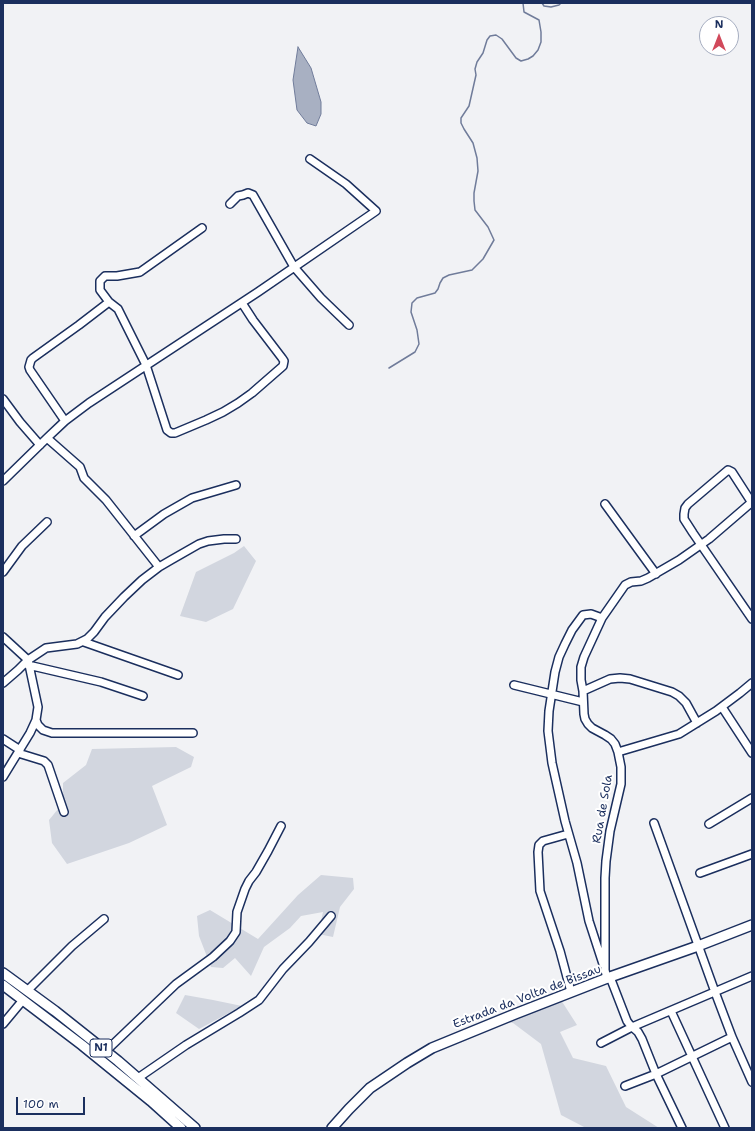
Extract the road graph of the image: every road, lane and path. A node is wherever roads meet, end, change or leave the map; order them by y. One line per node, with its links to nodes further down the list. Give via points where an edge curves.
1 (310, 159): 4 (street, via 346,184 376,211)
2 (230, 204): 4 (street, via 238,196 248,193 253,195)
3 (202, 228): 5 (street, via 140,272 105,276 100,281 100,290)
4 (294, 267): 6 (street); 7 (street, via 320,298)
5 (108, 302): 8 (street, via 118,309); 10 (street, via 31,360 30,370)
6 (242, 303): 8 (street); 8 (street, via 284,363 238,403 206,420 171,433 167,430)
7 (349, 325)
8 (146, 366): 10 (street)
9 (3, 399): 12 (street)
10 (66, 421): 11 (street)
11 (47, 438): 12 (street); 18 (street, via 79,465 84,478)
12 (40, 444): 13 (street)
13 (3, 481)
14 (236, 485): 18 (street, via 192,498)
15 (752, 502): 20 (street, Rua de Sola); 20 (street, via 728,470 685,508 684,519)
16 (605, 504): 23 (street)
17 (47, 522): 22 (street, via 22,546)
18 (134, 536): 21 (street)
19 (236, 540): 21 (street, via 224,539 199,544)
20 (701, 544): 23 (street, Rua de Sola); 25 (street)
21 (159, 567): 27 (street, via 119,602)
22 (3, 572)
23 (656, 574): 24 (street, Rua de Sola, via 625,585)
24 (602, 618): 33 (street, Rua de Sola, via 582,667); 34 (street, via 588,613 577,623 559,657)
25 (752, 619)
26 (3, 636): 28 (street)
27 (84, 642): 28 (street, via 48,647); 29 (street)
28 (28, 663): 30 (street); 35 (street); 38 (street, via 38,704)
29 (178, 674)
30 (3, 683)
31 (752, 683): 37 (street)
32 (514, 685): 34 (street)
33 (583, 690): 36 (street, Rua de Sola); 39 (street, via 610,679 630,679 679,696)
34 (552, 694): 36 (street); 51 (street, via 548,731)
35 (144, 696)
36 (583, 702): 43 (street, Rua de Sola, via 588,724 611,739)
37 (722, 707): 39 (street); 44 (street)
38 (36, 720): 40 (street, via 43,730 52,733); 42 (street)
39 (697, 723): 43 (street, via 679,734)
40 (193, 733)
41 (3, 739): 42 (street)
42 (19, 752): 45 (street); 47 (street, via 44,761 48,765)
43 (618, 752): 59 (street, Rua de Sola, via 621,784 607,851)
44 (752, 753)
45 (3, 777)
46 (752, 798): 49 (street)
47 (64, 812)
48 (654, 823): 57 (street)
49 (709, 824)
50 (281, 826): 71 (street, via 249,881 237,912 236,932 230,941 214,957 176,984)
51 (568, 834): 59 (street, via 593,934); 63 (street, via 543,841 538,852 540,891)
52 (752, 854): 53 (street)
53 (700, 873)
54 (331, 916): 74 (street, via 258,1000)
55 (104, 919): 62 (street)
56 (752, 925): 57 (main road, Estrada da Volta de Bissau)
57 (698, 946): 59 (main road, Estrada da Volta de Bissau); 64 (street)
58 (3, 973): 62 (main road, N1)
59 (607, 975): 63 (main road, Estrada da Volta de Bissau); 68 (street)
60 (752, 976): 64 (street)
61 (3, 985): 65 (main road, N1)
62 (27, 990): 71 (main road, N1)
63 (571, 992): 79 (main road, Estrada da Volta de Bissau, via 422,1053 370,1088)
64 (715, 992): 66 (street); 69 (street)
65 (23, 1000): 67 (street); 77 (main road, N1, via 82,1045)
66 (671, 1011): 68 (street); 72 (street)
67 (3, 1024)
68 (632, 1027): 70 (street); 73 (street, via 642,1039)
69 (732, 1037): 72 (street); 75 (street)
70 (601, 1043)
71 (106, 1051): 74 (main road, N1)
72 (691, 1056): 73 (street); 81 (street)
73 (656, 1074): 76 (street); 80 (street)
74 (138, 1078): 78 (main road, N1)
75 (752, 1082)
76 (625, 1086)
77 (181, 1128)
78 (196, 1128)
79 (332, 1128)
80 (682, 1128)
81 (724, 1128)

